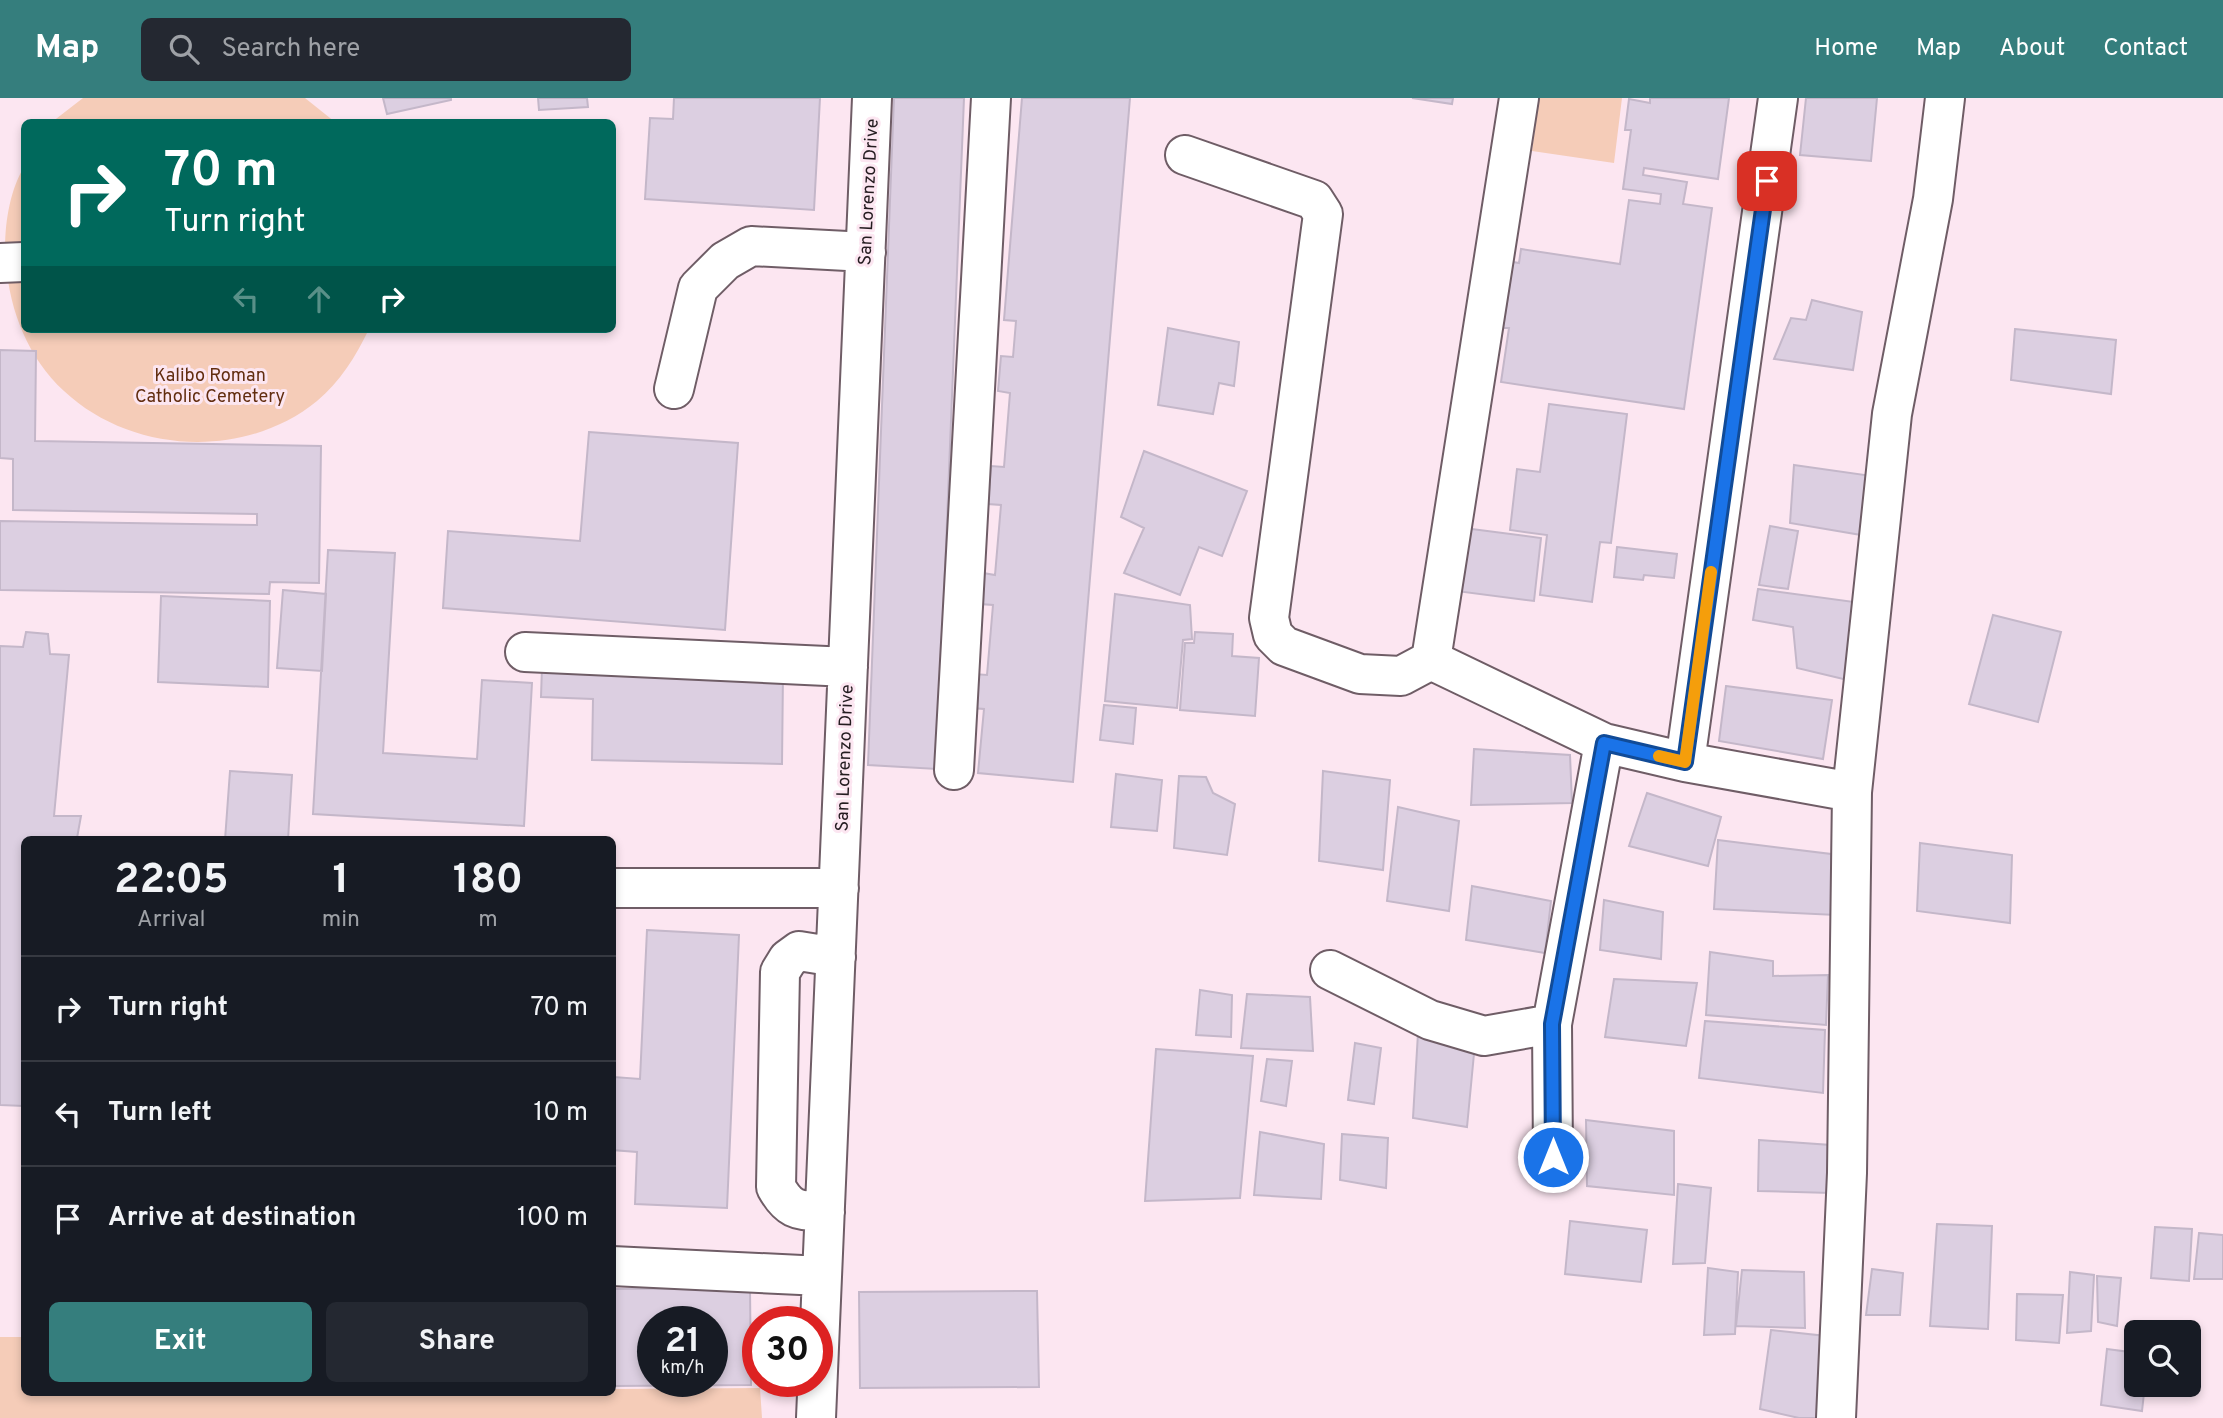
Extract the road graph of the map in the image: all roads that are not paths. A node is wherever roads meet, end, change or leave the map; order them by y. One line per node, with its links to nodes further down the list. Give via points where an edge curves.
1 (872, 98): 7 (street, San Lorenzo Drive)
2 (991, 98): 16 (street)
3 (1519, 98): 12 (street)
4 (1778, 98): 15 (street)
5 (1945, 98): 17 (street, via 1933,199 1892,414)
6 (1185, 155): 12 (street, via 1314,200 1323,215 1269,618 1273,635 1284,646 1360,674 1401,676)
7 (866, 252): 10 (street, via 751,246 725,261 698,288); 13 (street, San Lorenzo Drive)
8 (21, 262): 9 (street)
9 (0, 263)
10 (674, 389)
11 (525, 652): 13 (street)
12 (1431, 660): 14 (street)
13 (848, 667): 19 (street, San Lorenzo Drive)
14 (1604, 743): 15 (street); 22 (street)
15 (1685, 762): 17 (street)
16 (954, 770)
17 (1852, 792): 28 (street, via 1847,1173)
18 (616, 888): 19 (street)
19 (839, 888): 20 (street, San Lorenzo Drive)
20 (836, 957): 24 (street, San Lorenzo Drive); 24 (street, via 799,951 780,972 776,1187 795,1209)
21 (1330, 970): 22 (street, via 1420,1016 1484,1036)
22 (1552, 1024): 23 (street)
23 (1553, 1157)
24 (825, 1212): 26 (street, San Lorenzo Drive)
25 (616, 1266): 26 (street)
26 (822, 1276): 27 (street, San Lorenzo Drive)
27 (816, 1418)
28 (1836, 1418)

